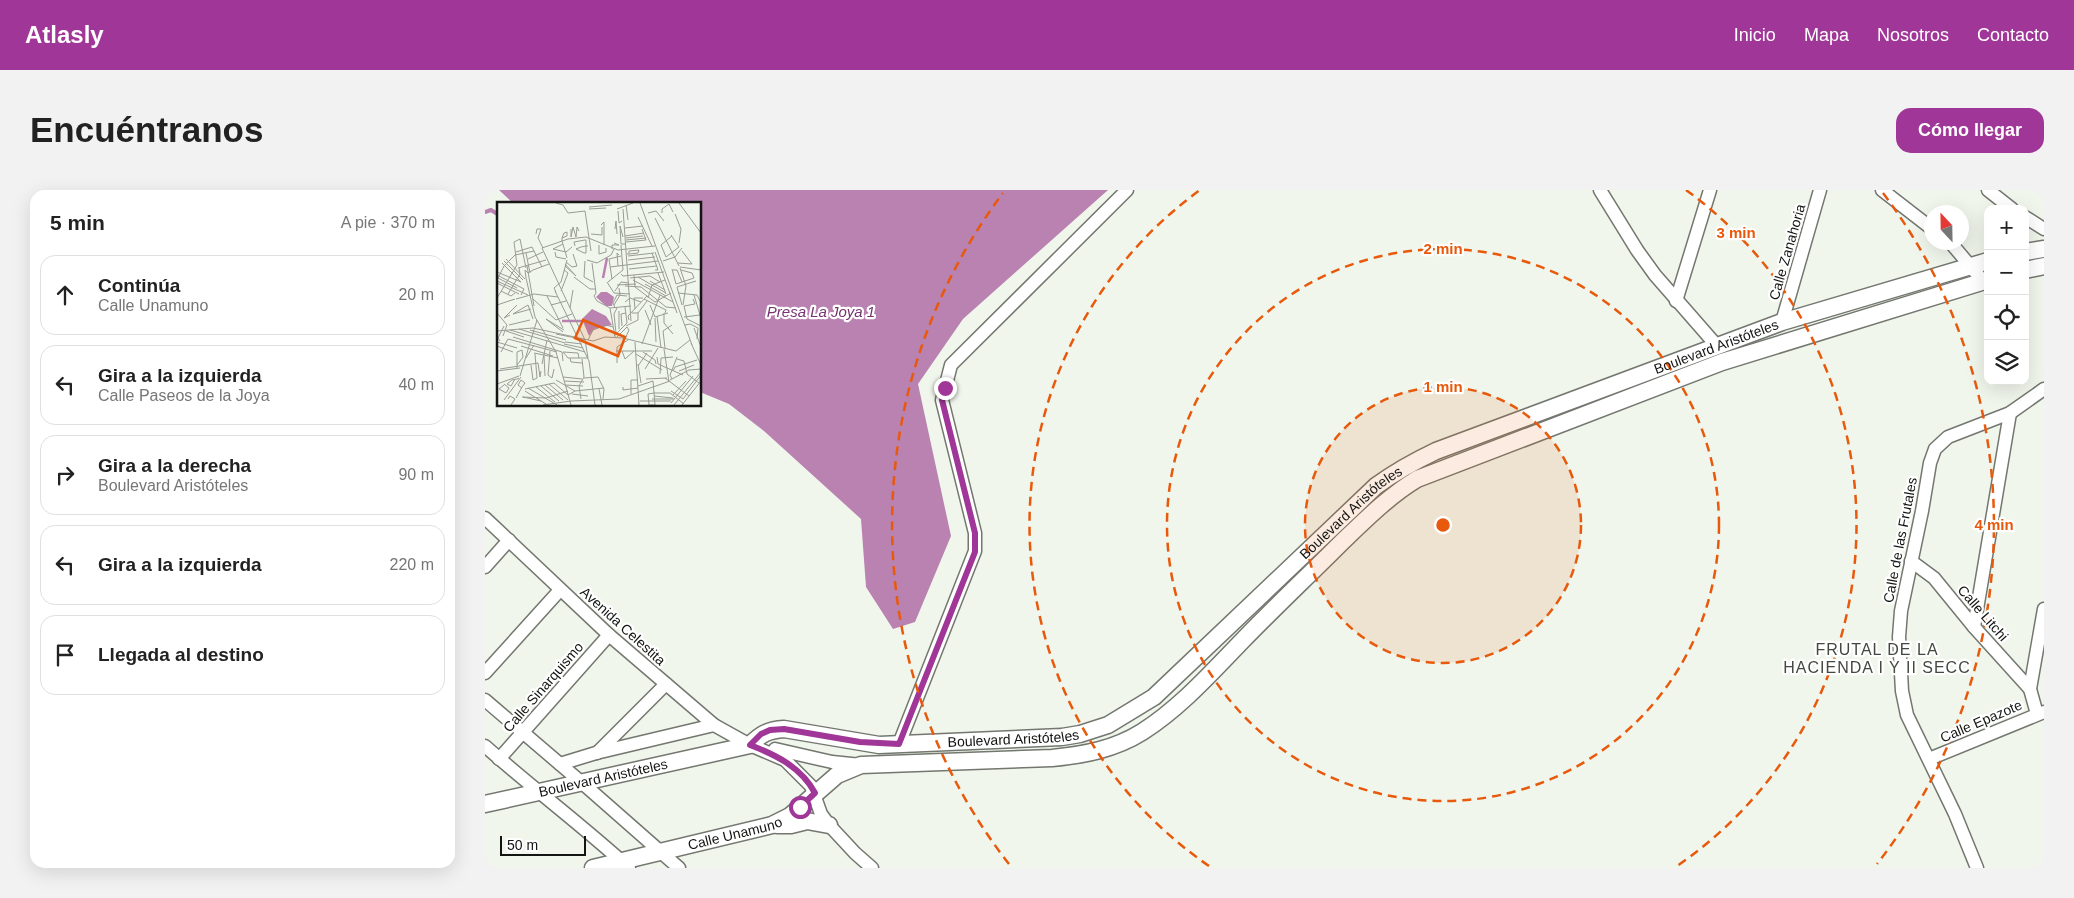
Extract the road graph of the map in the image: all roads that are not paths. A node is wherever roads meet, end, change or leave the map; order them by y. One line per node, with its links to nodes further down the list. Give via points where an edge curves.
1 (1127, 190): 44 (street, via 951,366 942,400 975,533 975,552)
2 (1600, 190): 20 (street, via 1637,250)
3 (1710, 190): 20 (street)
4 (1820, 190): 21 (street, Calle Zanahoria)
5 (1882, 190): 9 (street)
6 (1988, 190): 7 (street)
7 (2007, 205)
8 (2029, 220): 10 (street)
9 (1924, 223)
10 (2044, 229)
11 (2044, 248): 13 (street)
12 (1957, 250): 15 (street)
13 (2029, 251)
14 (1984, 261): 15 (street, Boulevard Aristóteles)
15 (1971, 265): 18 (street); 21 (street, Boulevard Aristóteles)
16 (2044, 266): 17 (street)
17 (2029, 269)
18 (1984, 279)
19 (1984, 280): 31 (street, Boulevard Aristóteles, via 1722,362 1417,479 1388,499)
20 (1676, 301): 22 (street)
21 (1782, 322): 22 (street, Boulevard Aristóteles)
22 (1717, 346): 30 (street, Boulevard Aristóteles, via 1436,451 1406,466 1376,486)
23 (2044, 389): 24 (street, Calle de las Frutales)
24 (2010, 413): 27 (street, Calle de las Frutales, via 1948,437 1935,448); 34 (street)
25 (485, 518): 26 (street, Avenida Celestita)
26 (509, 540): 28 (street); 29 (street, Avenida Celestita)
27 (1911, 561): 34 (street, Calle Litchi, via 1934,578); 49 (street, Calle de las Frutales, via 1899,637 1902,691 1907,715)
28 (485, 567)
29 (560, 590): 35 (street, Avenida Celestita); 37 (street)
30 (1262, 593): 31 (street, via 1261,608); 33 (street, Boulevard Aristóteles)
31 (1277, 606): 36 (street, Boulevard Aristóteles)
32 (2044, 609): 39 (street)
33 (1229, 626): 36 (street, via 1246,623 1248,630); 44 (street, Boulevard Aristóteles, via 1154,697 1095,730 1062,737)
34 (1974, 627): 39 (street, Calle Litchi)
35 (609, 635): 38 (street, Avenida Celestita); 43 (street, Calle Sinarquismo)
36 (1242, 641): 51 (street, Boulevard Aristóteles, via 1151,726 1098,752 1052,758)
37 (485, 672)
38 (666, 684): 42 (street, Avenida Celestita); 47 (street)
39 (2030, 689): 41 (street)
40 (485, 700): 43 (street)
41 (2041, 713): 49 (street, Calle Epazote)
42 (714, 725): 45 (street, Avenida Celestita); 47 (street)
43 (523, 732): 48 (street, Calle Sinarquismo); 50 (street)
44 (899, 744): 45 (street, Boulevard Aristóteles, via 860,742 784,729 761,734)
45 (750, 745): 51 (street, Boulevard Aristóteles); 52 (street, Boulevard Aristóteles); 54 (street, via 785,760)
46 (485, 746): 48 (street)
47 (597, 753): 50 (street)
48 (499, 759): 53 (street)
49 (1929, 759): 63 (street, Calle de las Frutales)
50 (560, 764): 52 (street)
51 (861, 765): 54 (street, Calle Unamuno, via 837,775)
52 (582, 782): 53 (street, Boulevard Aristóteles); 58 (street)
53 (539, 792): 55 (street, Boulevard Aristóteles); 59 (street)
54 (815, 793): 56 (street, Calle Unamuno, via 790,816); 57 (street, via 821,814)
55 (485, 804)
56 (772, 825): 57 (street, via 807,821); 58 (street, Calle Unamuno)
57 (829, 825): 62 (street)
58 (660, 853): 59 (street, Calle Unamuno); 61 (street)
59 (625, 865): 60 (street, Calle Unamuno)
60 (593, 868)
61 (679, 868)
62 (872, 868)
63 (1977, 868)

